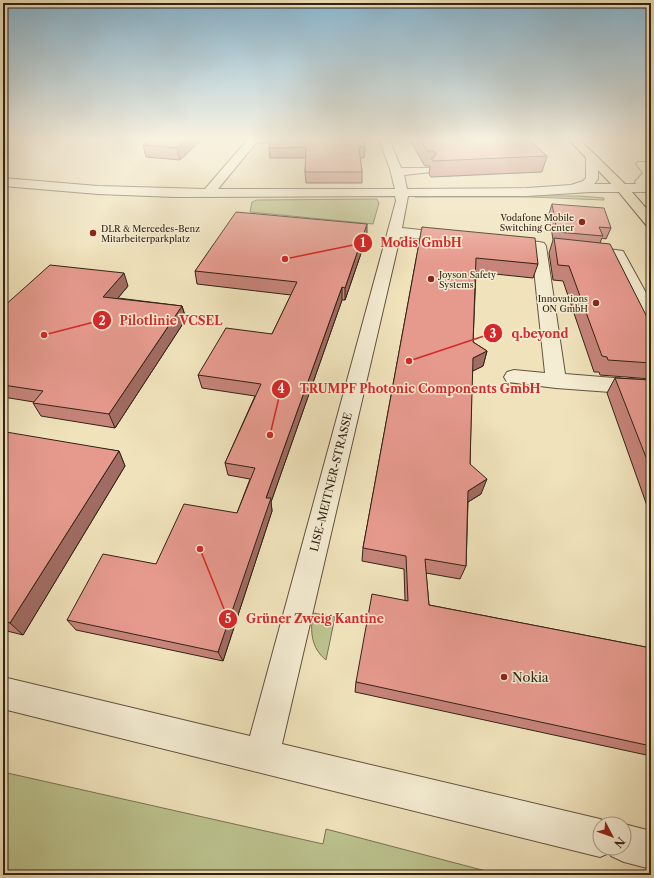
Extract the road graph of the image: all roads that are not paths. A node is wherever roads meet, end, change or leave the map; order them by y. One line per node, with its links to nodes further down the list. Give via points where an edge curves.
1 (219, 180): 10 (street)
2 (404, 180): 6 (street)
3 (592, 180): 8 (street)
4 (614, 180): 11 (main road)
5 (3, 182): 10 (street, via 113,191)
6 (399, 182): 9 (street); 10 (street); 14 (street, LISE-MEITNER-STRASSE, via 402,201)
7 (646, 185): 11 (street)
8 (573, 189): 9 (street); 11 (street, via 590,188)
9 (528, 192): 11 (street)
10 (208, 193)
11 (626, 193): 12 (street); 13 (main road)
12 (651, 198)
13 (651, 222)
14 (394, 232): 15 (street); 25 (street, LISE-MEITNER-STRASSE)
15 (461, 238)
16 (492, 241): 17 (street)
17 (539, 246): 18 (street); 22 (street)
18 (554, 247)
19 (570, 249): 20 (street, via 618,254)
20 (651, 318)
21 (514, 377): 22 (street)
22 (556, 381): 23 (street)
23 (651, 388)
24 (3, 693): 25 (street)
25 (262, 756): 26 (street)
26 (592, 836)
27 (632, 846): 28 (street)
28 (651, 850)

